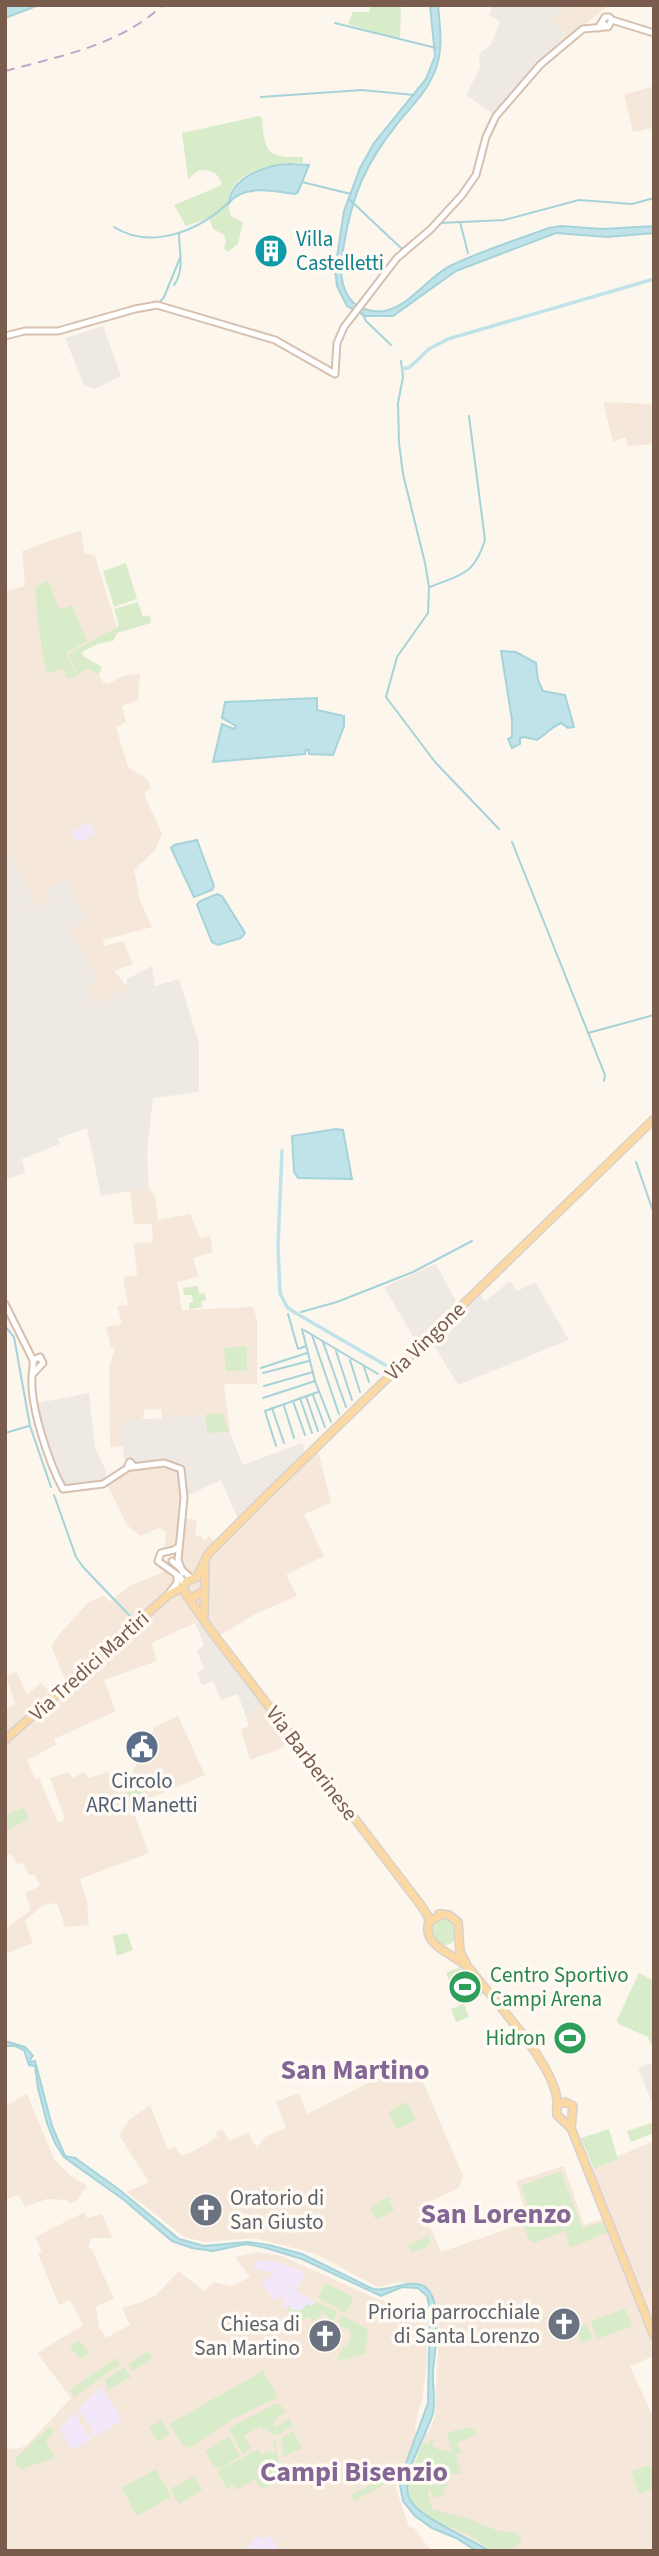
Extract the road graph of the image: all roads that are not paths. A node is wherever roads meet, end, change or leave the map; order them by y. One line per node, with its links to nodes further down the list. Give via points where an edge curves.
1 (654, 33): 2 (main road, via 620,24 580,31 528,78 492,122 480,164 463,195 397,258 360,304 337,343 335,374 275,340 164,306 135,309 58,331 24,331)
2 (5, 338)
3 (654, 1119): 7 (main road, Via Vingone)
4 (5, 1304): 5 (main road, via 36,1362 32,1375 44,1443 63,1489 103,1484 129,1466 164,1463 181,1469 184,1498)
5 (179, 1544): 6 (main road); 11 (main road)
6 (167, 1552): 8 (main road); 9 (main road, via 158,1558)
7 (206, 1557): 10 (main road, Via Vingone); 16 (main road)
8 (172, 1561): 9 (main road); 11 (main road)
9 (165, 1566): 11 (main road)
10 (202, 1567): 12 (main road, Via Vingone, via 198,1577); 13 (main road, Via Vingone)
11 (180, 1574): 12 (main road); 14 (main road)
12 (187, 1583): 13 (main road); 14 (main road, Via Tredici Martiri); 15 (main road, Via Barberinese)
13 (200, 1589): 15 (main road, via 194,1597); 16 (main road, Via Barberinese)
14 (171, 1593): 15 (main road); 17 (main road, Via Tredici Martiri)
15 (187, 1595): 16 (main road, Via Barberinese)
16 (205, 1619): 18 (main road, Via Barberinese)
17 (5, 1740)
18 (420, 1904): 19 (main road, Via Barberinese); 20 (main road, Via Barberinese)
19 (442, 1914): 20 (main road); 21 (main road, via 458,1922)
20 (429, 1922): 22 (main road, Via Barberinese, via 427,1936)
21 (458, 1938): 22 (main road, via 448,1947); 23 (main road, via 463,1957)
22 (439, 1947): 23 (main road, via 464,1964)
23 (508, 2018): 24 (main road, via 538,2058)
24 (561, 2104): 25 (main road, via 573,2106); 26 (main road, via 556,2113)
25 (572, 2117): 26 (main road); 27 (main road)
26 (563, 2120): 27 (main road)
27 (571, 2129): 28 (main road)
28 (654, 2333)

